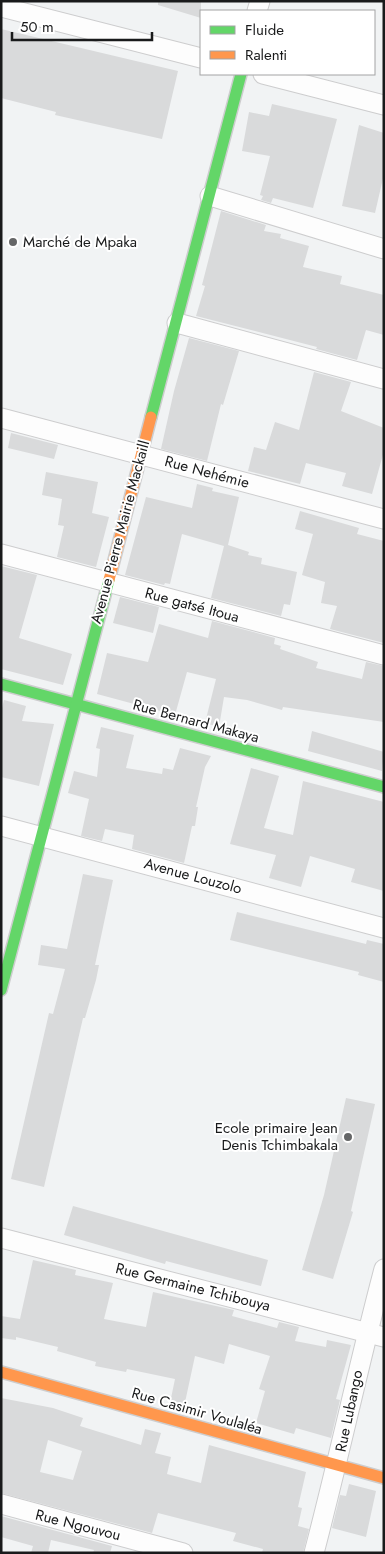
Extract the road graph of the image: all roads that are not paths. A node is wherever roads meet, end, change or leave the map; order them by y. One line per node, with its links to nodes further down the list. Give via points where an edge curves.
1 (1, 7): 2 (street)
2 (200, 58)
3 (241, 75): 6 (street, Avenue Pierre Mairie Mackaill)
4 (267, 75): 5 (street)
5 (384, 105)
6 (210, 196): 7 (street); 8 (street, Avenue Pierre Mairie Mackaill)
7 (384, 249)
8 (177, 324): 9 (street); 11 (street, Avenue Pierre Mairie Mackaill)
9 (384, 379)
10 (1, 418): 11 (street, Rue Nehémie)
11 (140, 454): 12 (street, Rue Nehémie); 14 (street, Avenue Pierre Mairie Mackaill)
12 (384, 519)
13 (1, 554): 14 (street, Rue gatsé Itoua)
14 (106, 582): 15 (street, Rue gatsé Itoua); 17 (street, Avenue Pierre Mairie Mackaill)
15 (384, 654)
16 (1, 684): 17 (street, Rue Bernard Makaya)
17 (75, 704): 18 (street, Rue Bernard Makaya); 20 (street, Avenue Pierre Mairie Mackaill)
18 (384, 787)
19 (1, 826): 20 (street, Avenue Louzolo)
20 (41, 836): 21 (street, Avenue Louzolo); 22 (street, Avenue Pierre Mairie Mackaill)
21 (384, 928)
22 (4, 965): 23 (street, Avenue Pierre Mairie Mackaill)
23 (1, 990)
24 (1, 1238): 26 (street, Rue Germaine Tchibouya)
25 (384, 1269): 26 (street, Rue Lubango)
26 (375, 1334): 28 (street, Rue Lubango)
27 (1, 1372): 28 (street, Rue Casimir Voulaléa)
28 (337, 1466): 29 (street, Rue Casimir Voulaléa); 32 (street, Rue Lubango)
29 (384, 1478)
30 (1, 1504): 31 (street, Rue Ngouvou)
31 (183, 1553)
32 (314, 1553)

